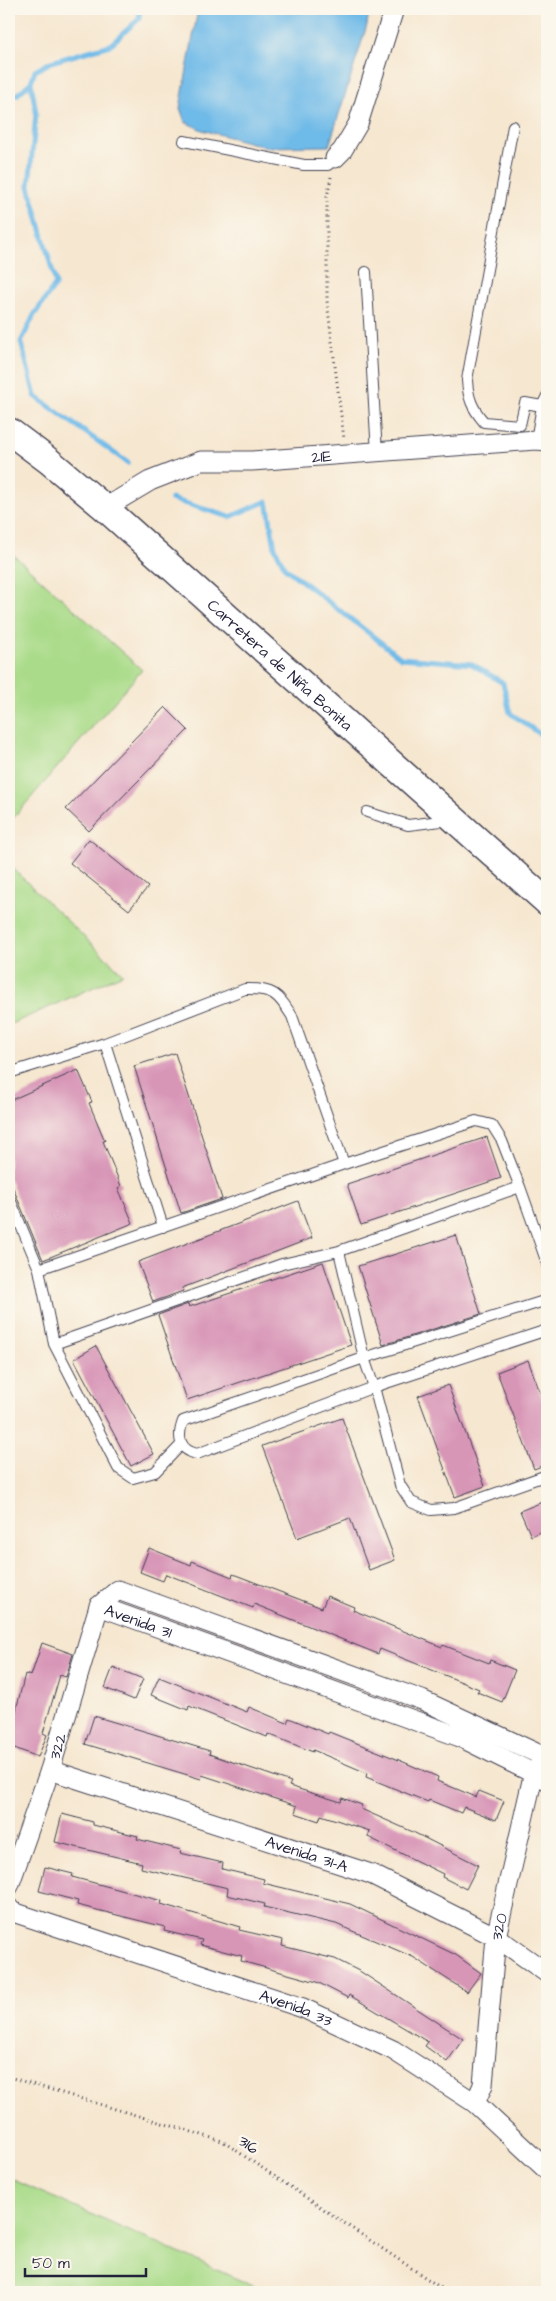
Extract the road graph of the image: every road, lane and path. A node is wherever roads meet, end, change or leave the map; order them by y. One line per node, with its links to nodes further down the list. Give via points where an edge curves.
1 (394, 9): 4 (street, via 358,124)
2 (513, 126): 6 (lane, via 467,380 468,398 484,422 520,425 525,403)
3 (184, 141): 4 (lane, via 304,165 328,165)
4 (335, 158): 10 (path, via 327,197 328,301 333,363 344,430)
5 (366, 272): 9 (lane)
6 (545, 401): 8 (lane)
7 (9, 431): 11 (main road, Carretera de Niña Bonita)
8 (542, 440): 9 (street, 21E)
9 (377, 452): 10 (street, 21E)
10 (342, 455): 11 (street, 21E, via 201,461 150,481)
11 (105, 508): 13 (main road, Carretera de Niña Bonita)
12 (367, 812): 13 (lane, via 408,825)
13 (455, 819): 14 (main road, Carretera de Niña Bonita)
14 (547, 902)
15 (105, 1043): 16 (lane); 17 (lane, via 245,989 264,989 279,996 292,1016); 20 (lane)
16 (9, 1074)
17 (344, 1164): 18 (lane, via 476,1121 492,1125 502,1141); 20 (lane)
18 (520, 1187): 21 (lane); 22 (lane)
19 (9, 1197): 23 (lane)
20 (163, 1227): 23 (lane)
21 (339, 1251): 26 (lane, via 282,1264); 27 (lane)
22 (547, 1263)
23 (39, 1269): 26 (lane)
24 (547, 1300): 27 (lane)
25 (547, 1330): 28 (lane)
26 (54, 1344): 29 (lane, via 118,1468 133,1478 155,1472)
27 (364, 1358): 28 (lane); 29 (lane, via 183,1421 179,1432)
28 (374, 1387): 29 (lane, via 197,1454 188,1452); 30 (lane, via 400,1485 411,1502 431,1510 454,1508)
29 (181, 1445)
30 (547, 1475)
31 (99, 1606): 32 (street, Avenida 31); 33 (street, 322)
32 (544, 1765): 36 (street, 320)
33 (50, 1770): 34 (street, 322); 36 (street, Avenida 31-A, via 371,1874)
34 (9, 1886)
35 (9, 1910): 39 (street, Avenida 33, via 303,2008 393,2050)
36 (496, 1937): 37 (street, Avenida 31-A); 39 (street, 320, via 483,2085)
37 (547, 1973)
38 (9, 2077): 41 (path, 316, via 222,2141)
39 (475, 2103): 40 (street, Avenida 33)
40 (547, 2170)
41 (447, 2292)

